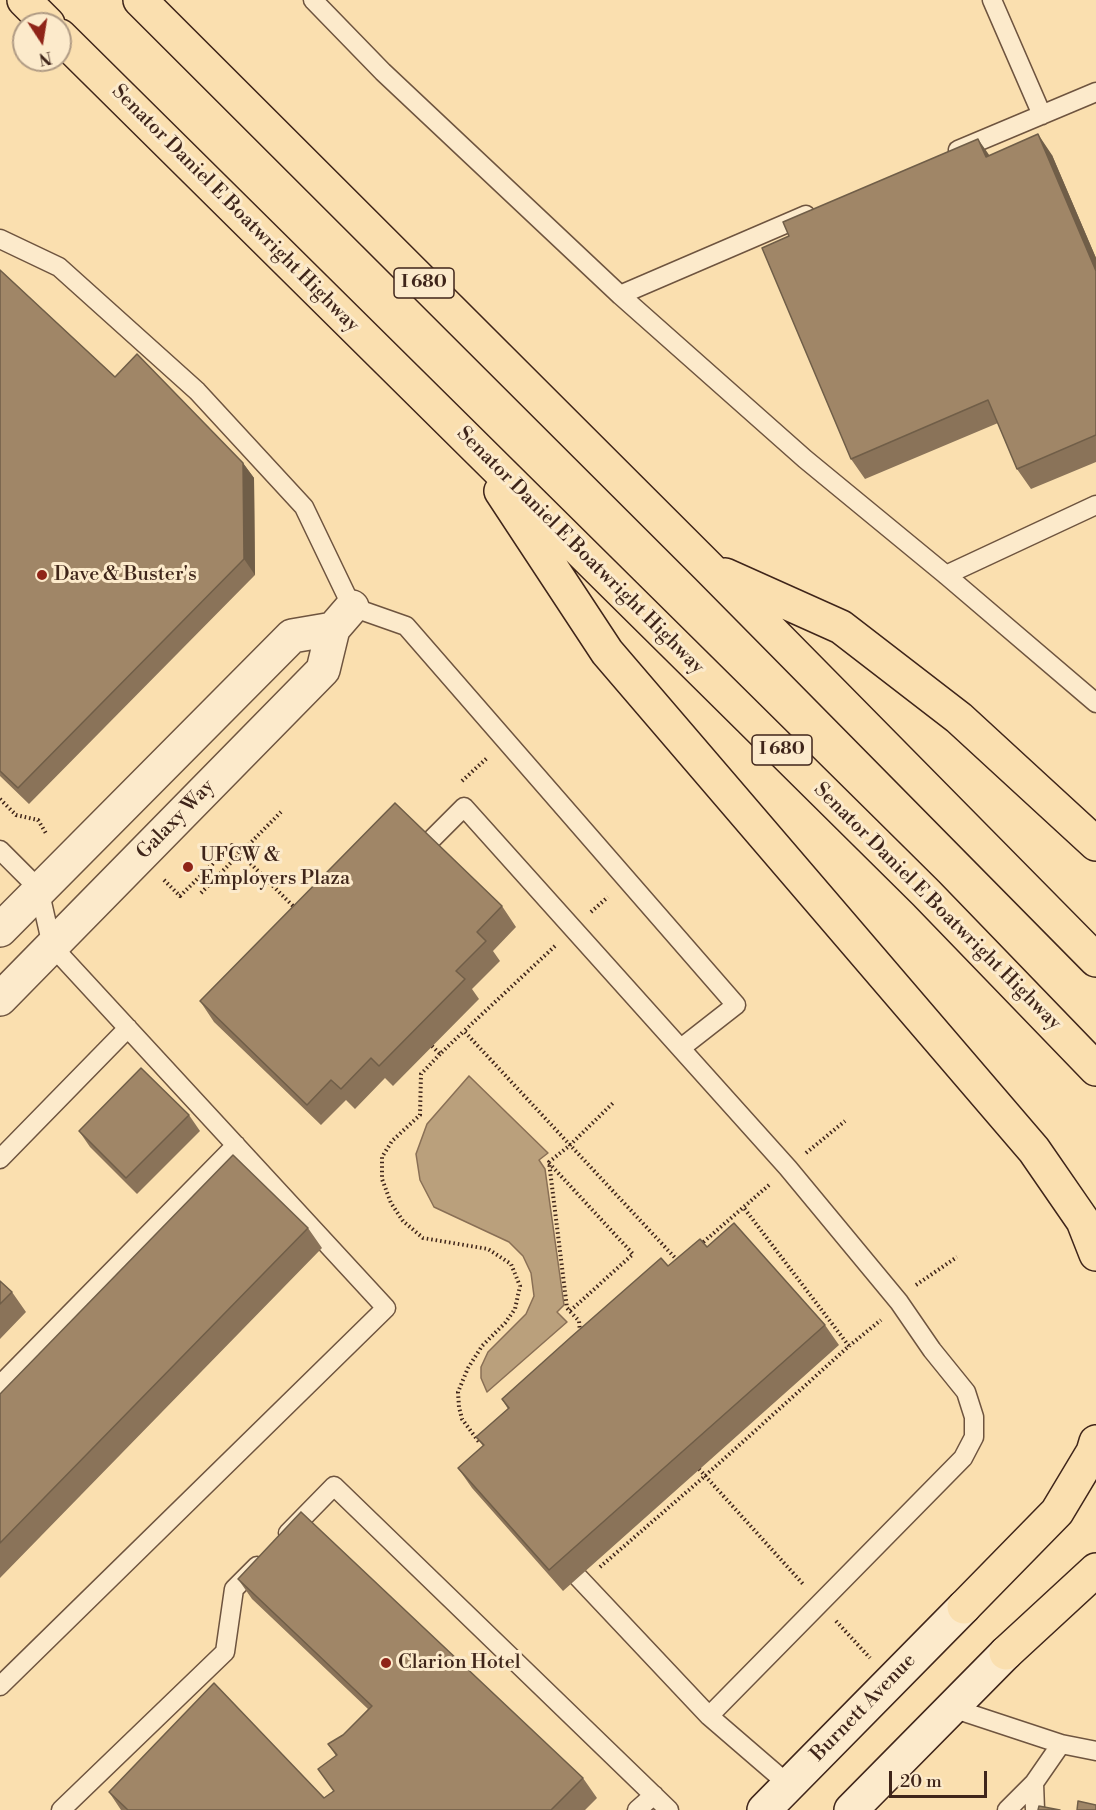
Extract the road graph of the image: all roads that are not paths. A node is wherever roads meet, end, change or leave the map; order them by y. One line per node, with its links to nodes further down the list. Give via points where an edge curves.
1 (24, 0): 5 (highway)
2 (140, 0): 16 (highway, I 680)
3 (313, 0): 13 (lane, via 383,72)
4 (992, 0): 9 (lane)
5 (36, 12)
6 (72, 48): 14 (highway, Senator Daniel E Boatwright Highway / I 680)
7 (1093, 93): 8 (lane); 9 (lane)
8 (1096, 112)
9 (1042, 115): 10 (lane)
10 (939, 158)
11 (819, 210): 13 (lane)
12 (0, 239): 18 (lane, via 59,267 197,391 304,507)
13 (620, 295): 17 (lane, via 805,459)
14 (463, 435): 30 (highway, Senator Daniel E Boatwright Highway / I 680, via 926,893); 33 (highway, via 607,651 1034,1150 1083,1221)
15 (1096, 505): 17 (lane)
16 (707, 566): 21 (highway, via 841,627 959,718); 26 (highway, I 680)
17 (946, 574): 19 (lane)
18 (342, 618): 23 (street, via 292,636); 25 (street, Galaxy Way, via 323,670); 29 (lane, via 406,626 736,1005)
19 (1096, 703)
20 (429, 842): 29 (lane, via 464,807)
21 (1096, 844)
22 (0, 850): 23 (lane)
23 (39, 889): 24 (street); 25 (lane)
24 (0, 930)
25 (52, 946): 27 (street, Galaxy Way); 28 (lane)
26 (1096, 960)
27 (0, 999)
28 (128, 1028): 31 (lane); 32 (lane)
29 (681, 1048): 42 (lane, via 788,1168 899,1302 966,1392 974,1418 974,1437 963,1458)
30 (1096, 1069)
31 (236, 1145): 34 (lane); 40 (lane, via 386,1308)
32 (0, 1159)
33 (1096, 1254)
34 (0, 1385)
35 (1096, 1442): 38 (highway, via 1057,1512)
36 (1096, 1570): 39 (highway)
37 (578, 1577): 42 (lane)
38 (964, 1607): 47 (street, Burnett Avenue)
39 (1006, 1653): 41 (street)
40 (0, 1686)
41 (952, 1708): 43 (lane); 51 (street)
42 (710, 1716): 47 (lane)
43 (1061, 1744): 44 (lane); 45 (lane)
44 (1096, 1751)
45 (1034, 1783): 52 (lane); 53 (lane)
46 (654, 1795): 48 (lane, via 334,1486 234,1590 225,1652); 49 (lane); 50 (lane)
47 (782, 1800)
48 (62, 1810)
49 (637, 1810)
50 (669, 1810)
51 (851, 1810)
52 (1007, 1810)
53 (1035, 1810)

